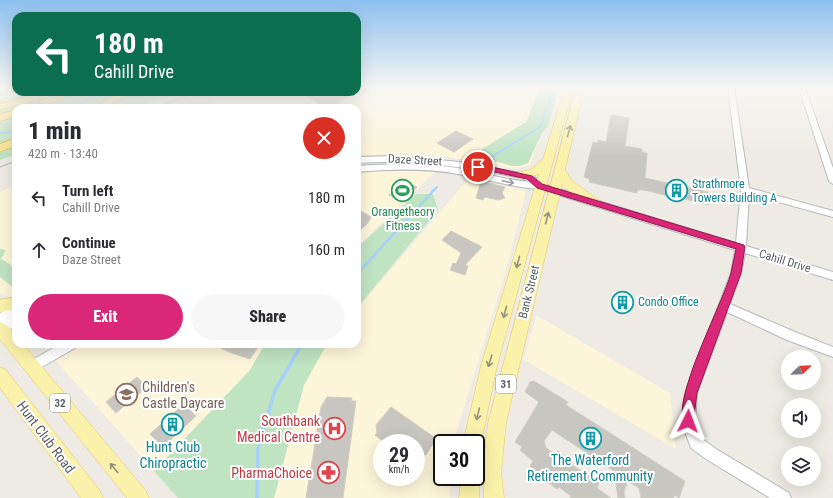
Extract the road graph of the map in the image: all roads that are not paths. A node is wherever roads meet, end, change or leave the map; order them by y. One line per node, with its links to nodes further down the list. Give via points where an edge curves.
1 (562, 111): 10 (main road, Bank Street / 31)
2 (574, 111): 11 (main road, Bank Street / 31, one-way to 2)
3 (734, 111): 18 (street)
4 (810, 111): 15 (street)
5 (12, 114): 6 (highway)
6 (0, 118)
7 (12, 144): 8 (highway)
8 (0, 148)
9 (361, 160): 13 (street, Daze Street, via 421,158)
10 (547, 161): 14 (main road, via 536,171); 16 (main road, Bank Street / 31)
11 (559, 168): 17 (main road, Bank Street / 31); 19 (main road, via 562,178 569,186)
12 (361, 169): 13 (street, Daze Street, via 386,166)
13 (477, 171): 14 (street, Daze Street); 16 (street, Daze Street, one-way to 16, via 524,185)
14 (520, 175): 16 (street, Daze Street)
15 (833, 182)
16 (540, 186): 17 (street, Daze Street); 21 (main road, Bank Street / 31)
17 (554, 190): 19 (street, Cahill Drive); 22 (main road, Bank Street / 31, one-way to 17)
18 (745, 190): 20 (street); 23 (street)
19 (594, 201): 23 (street, Cahill Drive)
20 (833, 214)
21 (524, 239): 22 (main road); 31 (main road, Bank Street / 31, one-way to 31)
22 (540, 245): 33 (main road, Bank Street / 31)
23 (741, 247): 24 (street, Cahill Drive); 27 (street, via 736,273)
24 (833, 276)
25 (12, 304): 26 (main road)
26 (0, 306)
27 (724, 306): 36 (street); 47 (street, via 691,393 688,421 696,443)
28 (12, 314): 30 (street)
29 (12, 322): 30 (street)
30 (0, 327): 32 (main road, 32)
31 (498, 338): 33 (main road); 39 (main road, Bank Street / 31, one-way to 39)
32 (12, 342)
33 (515, 345): 40 (main road, Bank Street / 31)
34 (16, 348): 37 (main road, 32)
35 (64, 348): 37 (street)
36 (833, 352)
37 (31, 367): 44 (main road, 32, one-way to 37)
38 (0, 375): 43 (main road, Hunt Club Road / 32)
39 (474, 434)
40 (485, 466)
41 (485, 473): 46 (main road, Bank Street / 31)
42 (470, 486): 45 (main road)
43 (93, 498)
44 (139, 498)
45 (469, 498)
46 (494, 498)
47 (784, 498)

